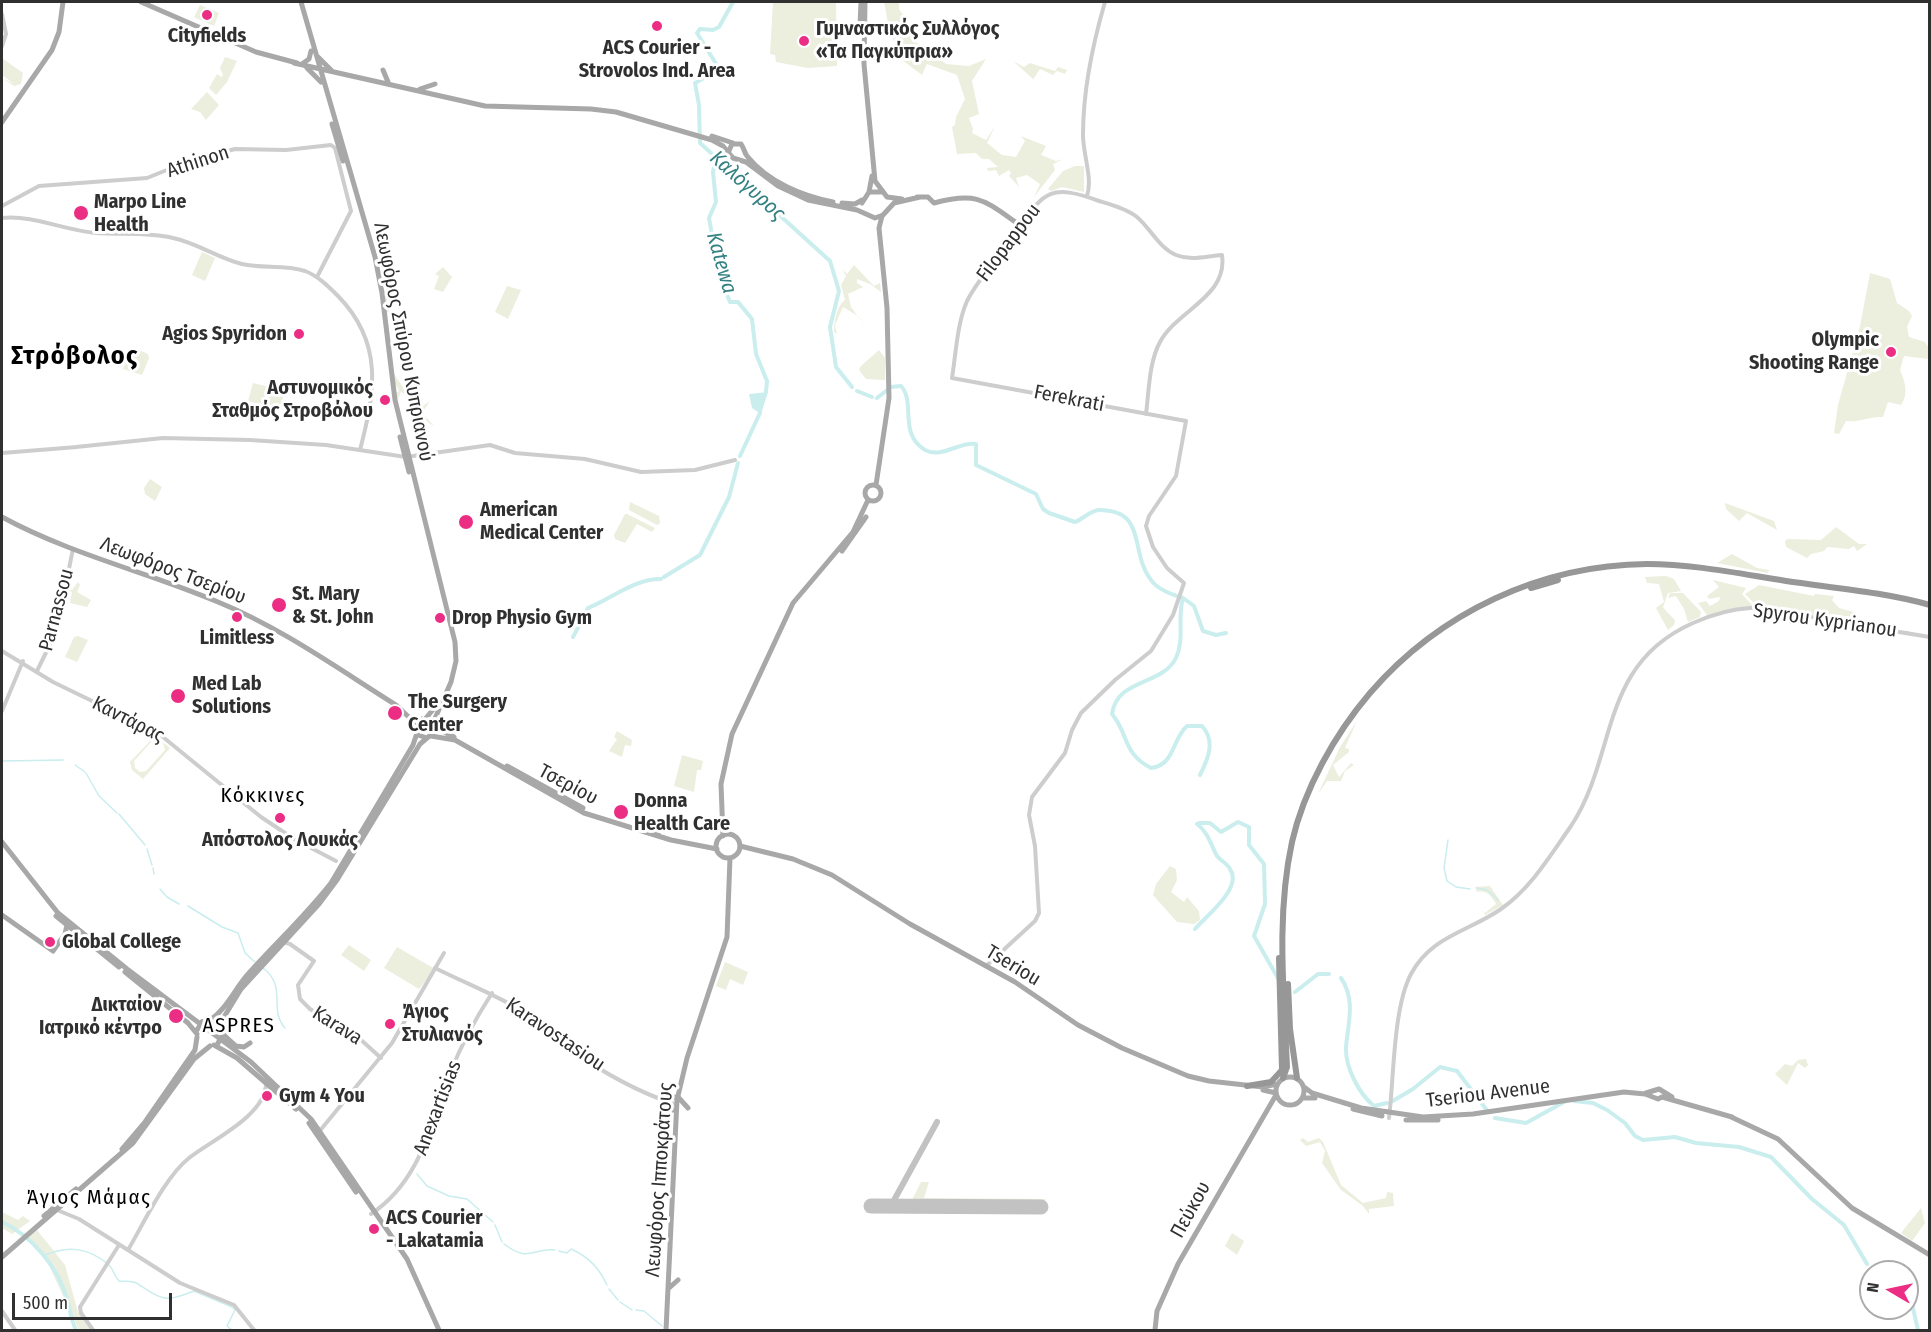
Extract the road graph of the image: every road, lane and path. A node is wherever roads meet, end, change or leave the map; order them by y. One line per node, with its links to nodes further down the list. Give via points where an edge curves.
1 (63, 2): 18 (main road, via 53,49)
2 (141, 2): 9 (main road, via 242,46)
3 (299, 2): 8 (main road, Λεωφόρος Σπύρου Κυπριανού)
4 (863, 2): 25 (main road, via 860,46 872,175); 26 (main road, via 864,64 875,181)
5 (1106, 2): 27 (street, via 1092,55 1083,132)
6 (2, 14): 7 (street, via 6,27)
7 (2, 45)
8 (313, 52): 9 (main road); 10 (main road, Λεωφόρος Σπύρου Κυπριανού); 12 (main road)
9 (303, 65): 10 (main road); 15 (main road)
10 (318, 68): 12 (main road); 13 (main road); 15 (main road, Λεωφόρος Σπύρου Κυπριανού)
11 (383, 70): 14 (main road)
12 (332, 71): 14 (main road)
13 (339, 74): 15 (main road, via 328,77); 19 (main road, via 485,106 616,112)
14 (388, 82): 16 (main road)
15 (323, 84): 20 (main road, Λεωφόρος Σπύρου Κυπριανού)
16 (420, 90): 17 (main road); 17 (main road, via 436,84)
17 (442, 94): 19 (main road, via 494,104 608,108)
18 (2, 122)
19 (699, 133): 21 (main road); 23 (main road)
20 (340, 143): 39 (main road, Λεωφόρος Σπύρου Κυπριανού, via 374,264 389,387); 43 (main road, Λεωφόρος Σπύρου Κυπριανού, via 378,272 392,386)
21 (733, 143): 22 (main road, via 741,144); 23 (main road)
22 (745, 152): 24 (main road); 29 (main road, via 767,174 798,192 849,205)
23 (728, 153): 24 (main road)
24 (739, 159): 32 (main road, via 796,196)
25 (869, 192): 26 (main road); 29 (main road)
26 (885, 195): 28 (main road, via 896,199); 31 (main road)
27 (1087, 196): 34 (street, Filopappou, via 1065,190 1052,192 1044,196); 38 (street, Filopappou, via 1134,215 1163,247 1178,256 1222,255 1219,279 1211,291 1161,339)
28 (920, 197): 31 (main road, via 894,204); 34 (main road, via 928,197 934,203 980,199)
29 (862, 200): 32 (main road)
30 (2, 206): 36 (street, Athinon, via 39,186 147,178 184,163 241,148 286,150 328,144 334,148 351,210)
31 (885, 213): 32 (main road); 35 (main road)
32 (868, 215): 35 (main road)
33 (2, 218): 36 (street, via 26,218 85,232 163,236 242,264 290,267)
34 (1021, 226): 37 (street, Filopappou, via 967,302)
35 (878, 228): 45 (main road, via 888,399)
36 (317, 277): 40 (street, via 349,309 370,352 372,394)
37 (952, 378): 38 (street, Ferekrati)
38 (1146, 414): 78 (street, Ferekrati, via 1186,421 1176,476 1146,526 1153,547 1167,568 1184,583 1151,651 1114,680 1078,717 1065,753 1033,794 1029,815 1039,913)
39 (402, 443): 42 (street, via 400,453); 43 (main road, Λεωφόρος Σπύρου Κυπριανού)
40 (360, 450): 41 (street, via 276,441 163,438); 42 (street)
41 (2, 453)
42 (391, 455): 43 (street)
43 (406, 459): 44 (street, via 490,445 515,453 561,456 641,472 695,470); 56 (main road, Λεωφόρος Σπύρου Κυπριανού, via 453,645 445,690 433,712); 57 (main road, Λεωφόρος Σπύρου Κυπριανού, via 456,645 451,682)
44 (735, 460)
45 (874, 485): 46 (main road, via 865,490); 46 (main road, via 880,496)
46 (869, 501): 62 (main road, via 853,532 793,603 732,734 721,784)
47 (2, 517): 48 (main road, Λεωφόρος Τσερίου)
48 (73, 548): 53 (street, Parnassou, via 56,632); 54 (main road, Λεωφόρος Τσερίου, via 231,607)
49 (1929, 607): 63 (highway, via 1877,594 1666,567 1568,573 1517,589 1460,616 1415,648 1378,684 1344,727 1312,789)
50 (1929, 637): 105 (street, Spyrou Kyprianou, via 1761,609 1730,611 1695,622 1647,656 1628,681 1614,710 1584,803 1539,873 1501,909 1428,950 1410,976 1403,997)
51 (2, 651): 52 (street, Καντάρας)
52 (23, 662): 53 (street, Καντάρας); 55 (street)
53 (37, 671): 70 (street, Καντάρας, via 158,733 258,814)
54 (360, 682): 56 (main road, Λεωφόρος Τσερίου); 58 (main road, Λεωφόρος Τσερίου, via 405,712)
55 (2, 711)
56 (424, 719): 57 (main road, Λεωφόρος Τσερίου); 58 (main road, Λεωφόρος Σπύρου Κυπριανού)
57 (434, 725): 59 (main road, Λεωφόρος Σπύρου Κυπριανού); 60 (main road, Τσερίου, via 584,809)
58 (416, 730): 59 (main road, Τσερίου); 69 (main road, via 413,745)
59 (429, 737): 65 (main road, Τσερίου, via 454,740 588,814 671,840); 76 (main road, via 412,756 337,880)
60 (636, 828): 61 (main road, Τσερίου); 61 (main road, via 645,827 650,819 651,829)
61 (658, 834): 65 (main road)
62 (725, 835): 65 (main road); 67 (main road, via 736,837)
63 (1294, 841): 89 (highway, via 1282,927 1287,1067); 90 (highway, via 1286,924 1290,1029); 93 (highway, via 1285,871 1279,954 1282,1066 1279,1076 1271,1082)
64 (2, 842): 80 (main road, via 49,904)
65 (715, 846): 68 (main road)
66 (2, 848): 73 (main road, via 47,907)
67 (739, 848): 68 (main road); 78 (main road, Tseriou, via 793,859 832,875)
68 (728, 858): 101 (main road, Λεωφόρος Ιπποκράτους, via 721,949 679,1077); 101 (main road, Λεωφόρος Ιπποκράτους, via 727,937)
69 (345, 860): 70 (street); 71 (main road)
70 (336, 861): 71 (street)
71 (339, 868): 82 (main road, via 315,903 248,974 221,1011)
72 (2, 915): 75 (main road, via 53,951)
73 (67, 924): 74 (main road); 75 (main road)
74 (73, 930): 75 (main road); 80 (main road)
75 (65, 934)
76 (287, 941): 83 (main road, via 241,989 224,1017); 88 (street, Karava, via 314,961 298,985 300,999 309,1010 352,1033)
77 (444, 953): 79 (street)
78 (985, 967): 93 (main road, Tseriou, via 1122,1048 1188,1076); 96 (main road, Tseriou, via 1077,1028 1132,1055 1211,1084)
79 (435, 968): 81 (street, Karavostasiou); 88 (street)
80 (126, 971): 82 (main road); 84 (main road); 102 (main road, via 242,1059)
81 (492, 993): 99 (street, Karavostasiou, via 531,1017 574,1052); 109 (street, Anexartisias, via 464,1041 419,1158 394,1196)
82 (206, 1021): 83 (main road, via 218,1023); 84 (main road, bridge)
83 (222, 1032): 86 (main road, bridge); 87 (main road)
84 (197, 1034): 86 (main road, via 203,1044); 111 (main road, via 195,1050 134,1135)
85 (250, 1043): 87 (main road)
86 (214, 1045): 91 (main road, via 237,1058); 107 (main road, via 199,1053 133,1143)
87 (236, 1046): 102 (main road)
88 (381, 1058): 106 (street)
89 (1283, 1078): 90 (main road); 92 (main road)
90 (1297, 1078): 94 (main road)
91 (266, 1083): 95 (main road); 97 (street)
92 (1277, 1084): 93 (main road, Tseriou); 96 (main road)
93 (1247, 1086)
94 (1304, 1087): 98 (main road); 105 (main road, Tseriou Avenue)
95 (273, 1090): 97 (street); 102 (main road)
96 (1276, 1094): 100 (main road); 103 (main road, Πεύκου)
97 (262, 1095): 114 (street, via 240,1125 180,1166)
98 (1302, 1098): 100 (main road, via 1291,1105); 105 (main road, Tseriou Avenue)
99 (666, 1101): 101 (main road); 101 (main road)
100 (1282, 1103): 103 (main road, via 1274,1103)
101 (675, 1104): 118 (main road, Λεωφόρος Ιπποκράτους); 125 (main road, Λεωφόρος Ιπποκράτους)
102 (296, 1106): 106 (main road)
103 (1268, 1109): 126 (main road, Πεύκου, via 1178,1264 1157,1311)
104 (1473, 1114): 105 (main road, Tseriou Avenue); 105 (main road, Tseriou Avenue, via 1422,1121); 116 (main road, Tseriou Avenue, via 1578,1097 1624,1092 1654,1094 1657,1089 1756,1126 1778,1139 1852,1208)
105 (1389, 1116)
106 (319, 1132): 109 (main road)
107 (66, 1202): 108 (main road); 110 (street)
108 (57, 1210): 110 (street); 111 (main road)
109 (373, 1213): 124 (main road, via 404,1262)
110 (69, 1214): 113 (street)
111 (34, 1227): 112 (main road)
112 (18, 1241): 115 (main road); 117 (main road)
113 (119, 1245): 114 (street); 122 (street, via 80,1306 82,1316)
114 (128, 1250): 123 (street, via 180,1283 234,1305)
115 (2, 1253)
116 (1929, 1255)
117 (2, 1257)
118 (669, 1274): 119 (main road, Λεωφόρος Ιπποκράτους); 119 (main road, via 678,1280)
119 (668, 1289): 125 (main road, Λεωφόρος Ιπποκράτους)
120 (2, 1311): 121 (street)
121 (15, 1330)
122 (93, 1330)
123 (254, 1330)
124 (438, 1330)
125 (665, 1330)
126 (1155, 1330)

